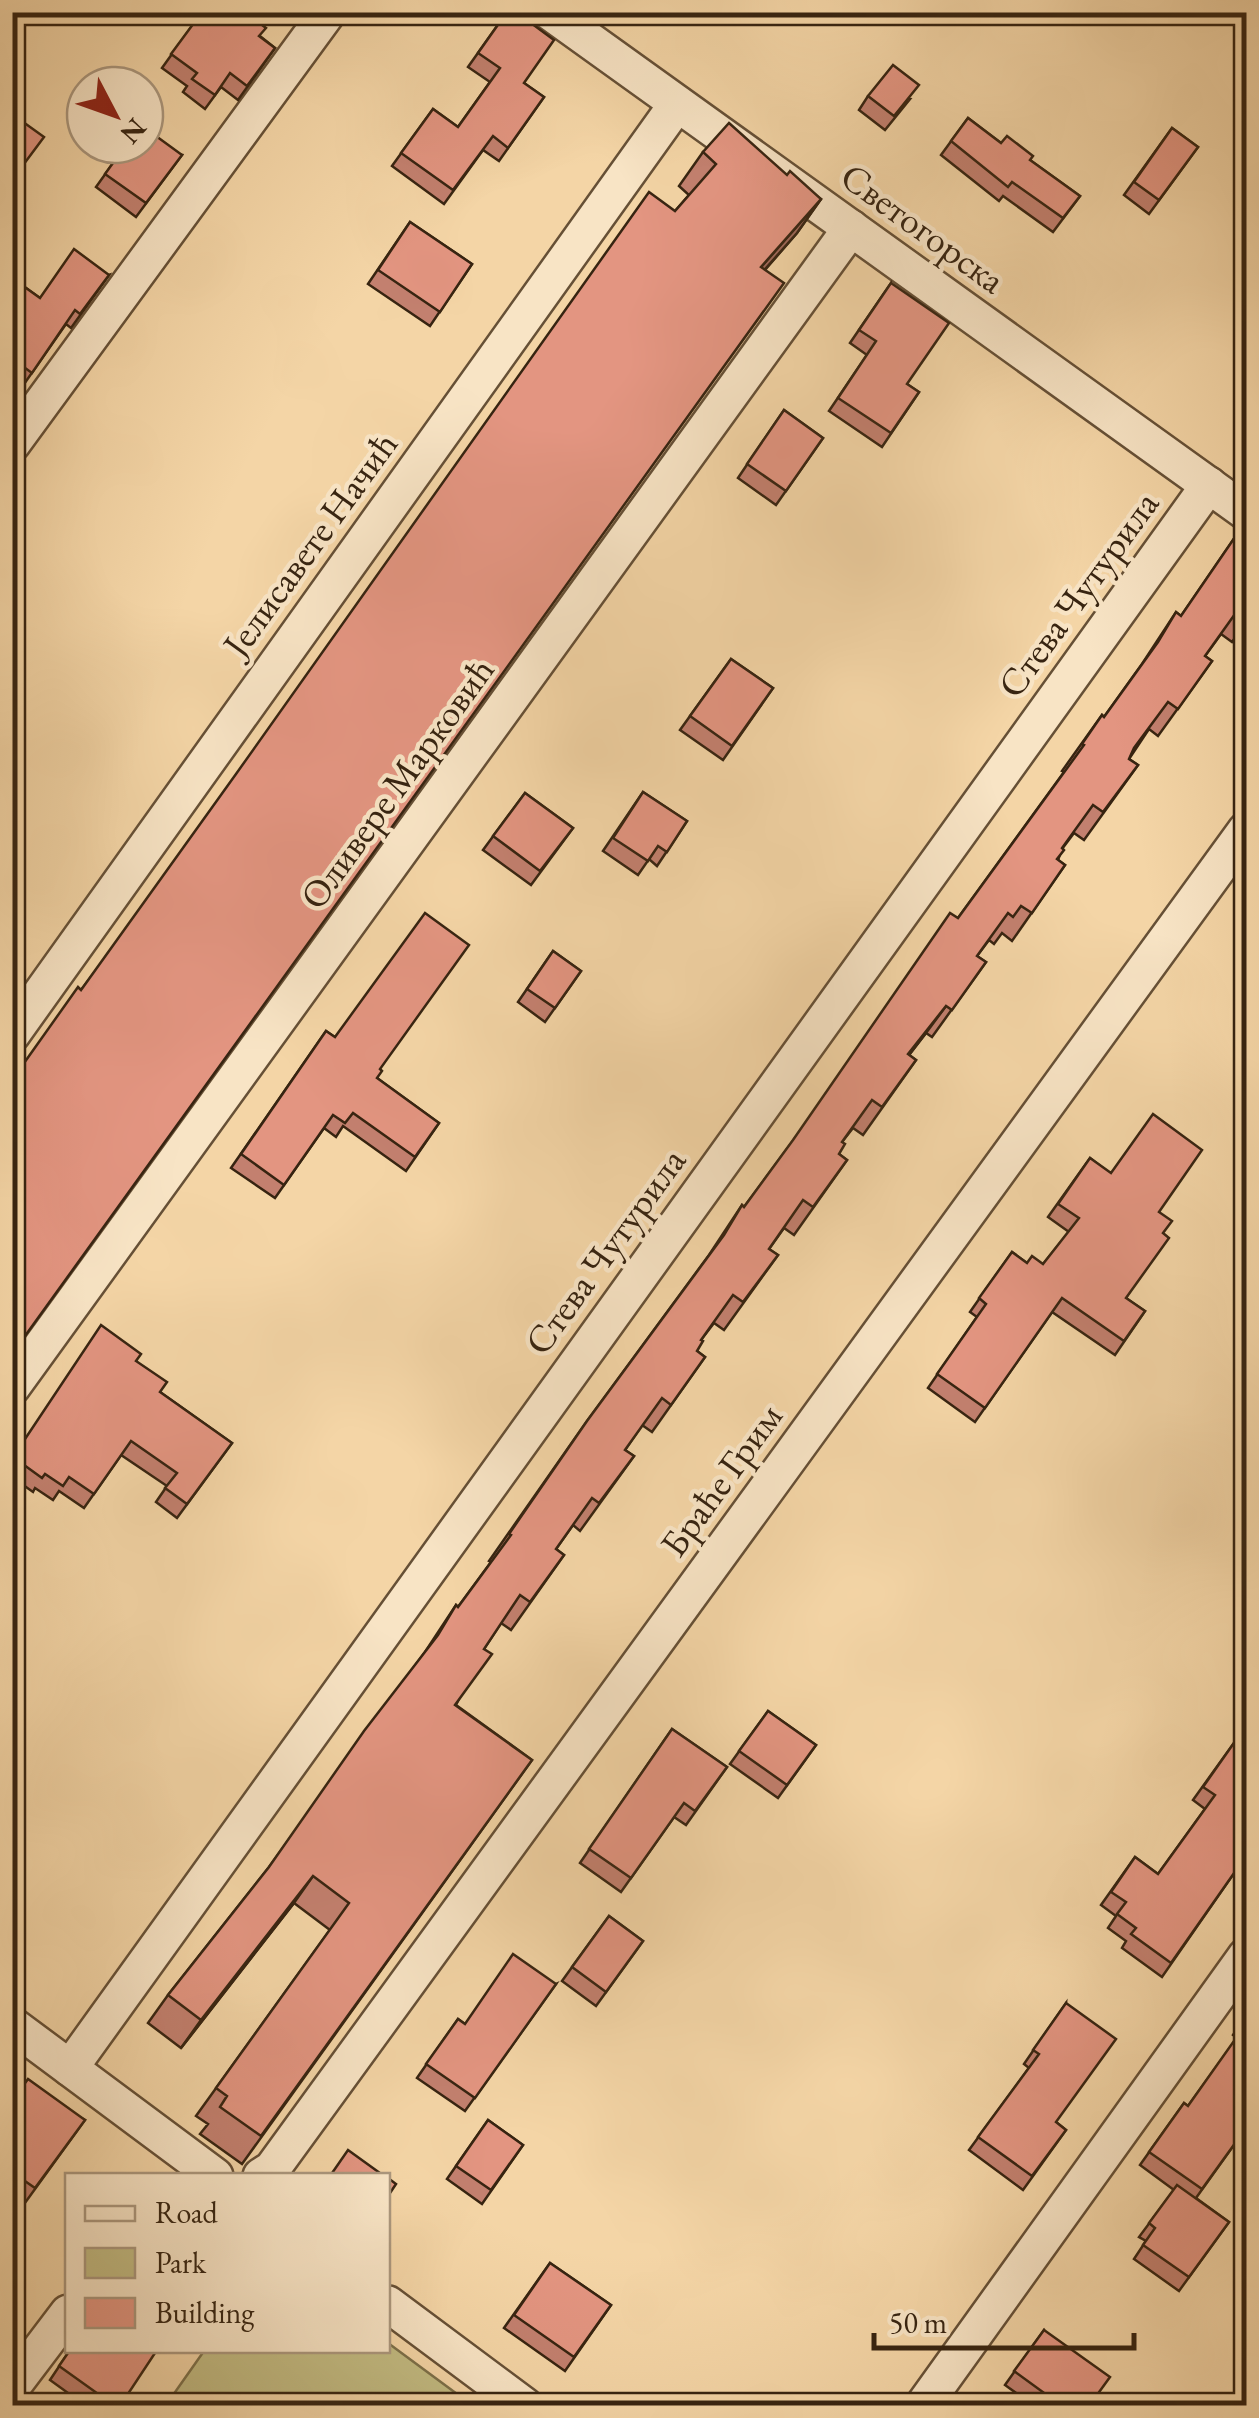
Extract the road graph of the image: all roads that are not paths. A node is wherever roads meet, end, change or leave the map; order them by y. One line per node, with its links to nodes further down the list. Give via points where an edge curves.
1 (328, 12): 5 (street)
2 (550, 12): 3 (street, Светогорска)
3 (677, 104): 4 (street, Светогорска); 9 (street, Јелисавете Начић)
4 (851, 228): 6 (street, Светогорска); 10 (street, Оливере Марковић)
5 (12, 444)
6 (1209, 485): 7 (street, Светогорска); 13 (street, Стева Чутурила)
7 (1246, 512)
8 (1246, 830): 16 (street, Браће Грим)
9 (12, 1034)
10 (12, 1386)
11 (1246, 1956): 21 (street)
12 (12, 2025): 13 (street)
13 (70, 2068): 14 (street)
14 (179, 2165): 15 (street)
15 (205, 2173)
16 (266, 2173)
17 (390, 2305): 20 (street)
18 (65, 2317): 19 (street)
19 (12, 2387)
20 (525, 2406)
21 (923, 2406)

